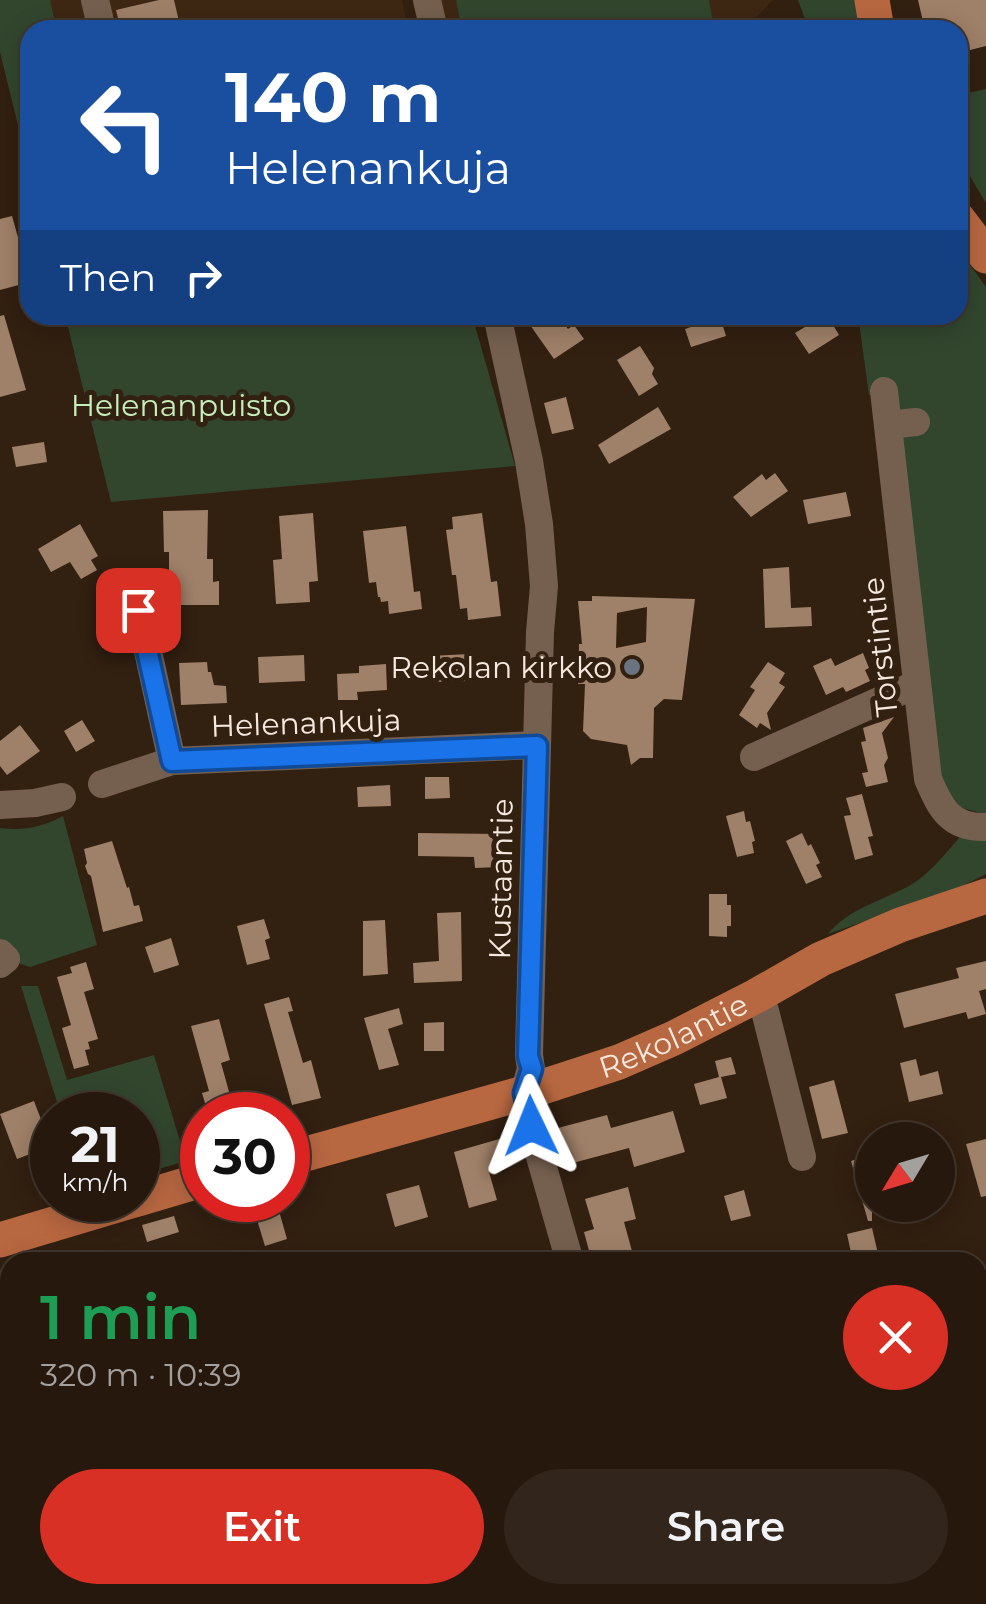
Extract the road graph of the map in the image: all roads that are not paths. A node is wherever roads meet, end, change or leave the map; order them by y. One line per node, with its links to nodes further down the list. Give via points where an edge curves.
1 (968, 233): 2 (main road)
2 (986, 256)
3 (501, 325): 7 (street, Kustaantie, via 540,524)
4 (884, 391): 6 (street, Torstintie, via 903,423)
5 (138, 610): 9 (street, Helenankuja)
6 (917, 684): 8 (street); 13 (street, Torstintie, via 928,780 940,806 960,824)
7 (537, 746): 9 (street, Helenankuja); 18 (street, Kustaantie, via 532,1069)
8 (754, 757)
9 (172, 761): 10 (street)
10 (102, 784)
11 (62, 797): 12 (street)
12 (0, 805)
13 (986, 827)
14 (986, 896): 17 (main road, Rekolantie, via 821,958)
15 (0, 953): 16 (street, via 6,959)
16 (0, 964)
17 (756, 996): 18 (main road, Rekolantie, via 618,1062); 20 (street)
18 (524, 1093): 19 (main road, Rekolantie); 23 (street, Kustaantie)
19 (310, 1153)
20 (802, 1157)
21 (60, 1222): 22 (main road)
22 (0, 1240)
23 (567, 1252)

